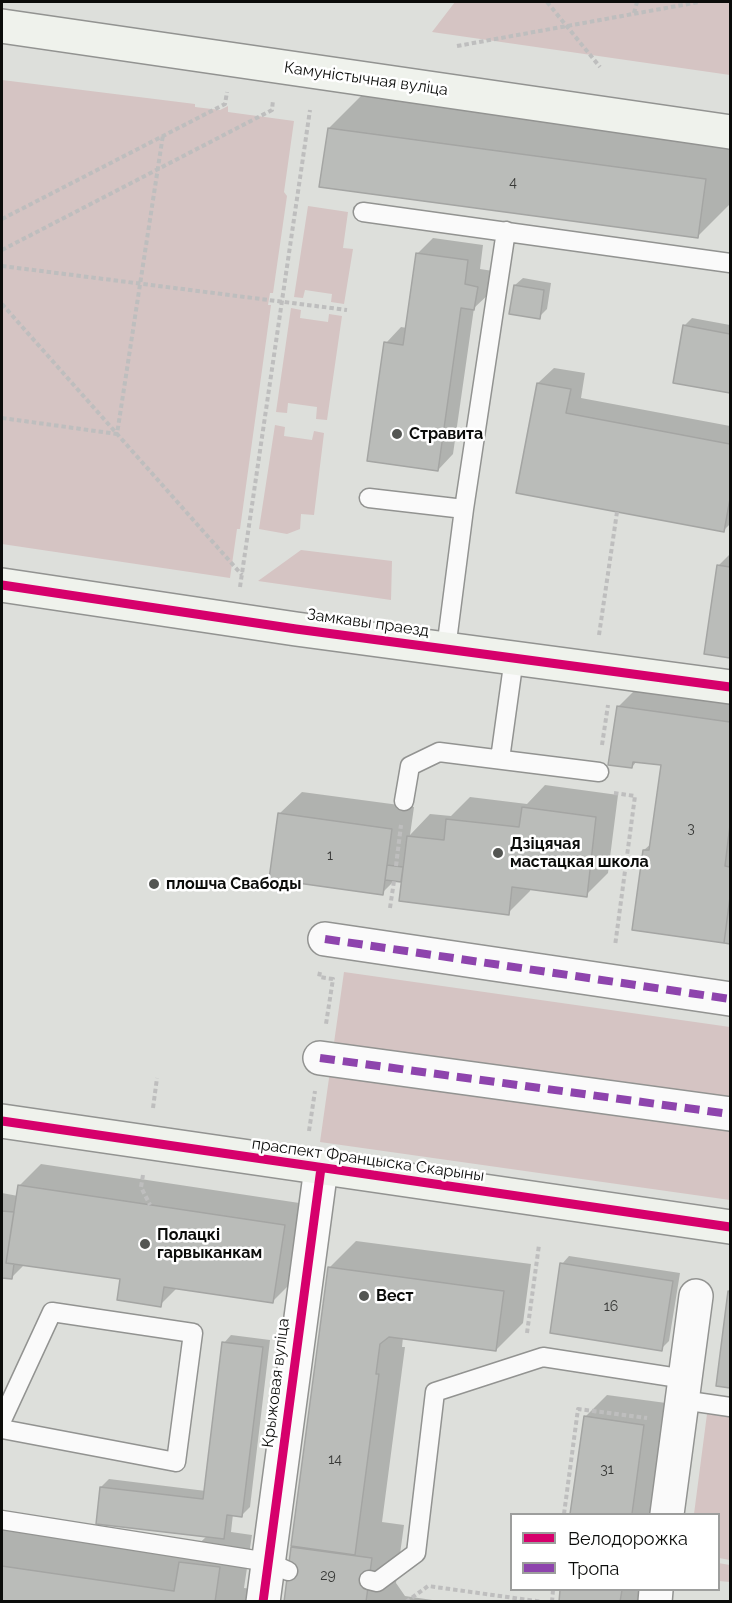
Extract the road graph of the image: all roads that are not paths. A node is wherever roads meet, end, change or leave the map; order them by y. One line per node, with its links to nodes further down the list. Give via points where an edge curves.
1 (4, 18): 2 (street, Камуністычная вуліца)
2 (730, 132)
3 (363, 212): 4 (lane)
4 (506, 231): 5 (lane); 7 (lane)
5 (730, 263)
6 (369, 498): 7 (lane)
7 (464, 509): 9 (lane)
8 (2, 585): 9 (street, Замкавы праезд)
9 (446, 649): 10 (street, Замкавы праезд)
10 (514, 658): 11 (street, Замкавы праезд); 12 (lane)
11 (730, 687)
12 (500, 759): 13 (lane); 14 (lane, via 439,752 410,766)
13 (599, 772)
14 (405, 801)
15 (325, 939): 16 (street)
16 (730, 999)
17 (320, 1058): 18 (street)
18 (730, 1114)
19 (2, 1121): 20 (street, праспект Францыска Скарыны)
20 (321, 1168): 21 (street, праспект Францыска Скарыны); 29 (street, Крыжовая вуліца)
21 (730, 1227)
22 (696, 1296): 23 (street)
23 (682, 1400): 24 (lane); 27 (street); 30 (lane, via 543,1357 435,1392 416,1553 376,1582)
24 (730, 1407)
25 (2, 1420): 26 (lane, via 52,1312 193,1333 176,1462)
26 (2, 1429)
27 (667, 1513)
28 (2, 1521): 29 (lane)
29 (278, 1567): 31 (street, Крыжовая вуліца)
30 (369, 1580)
31 (263, 1602)

